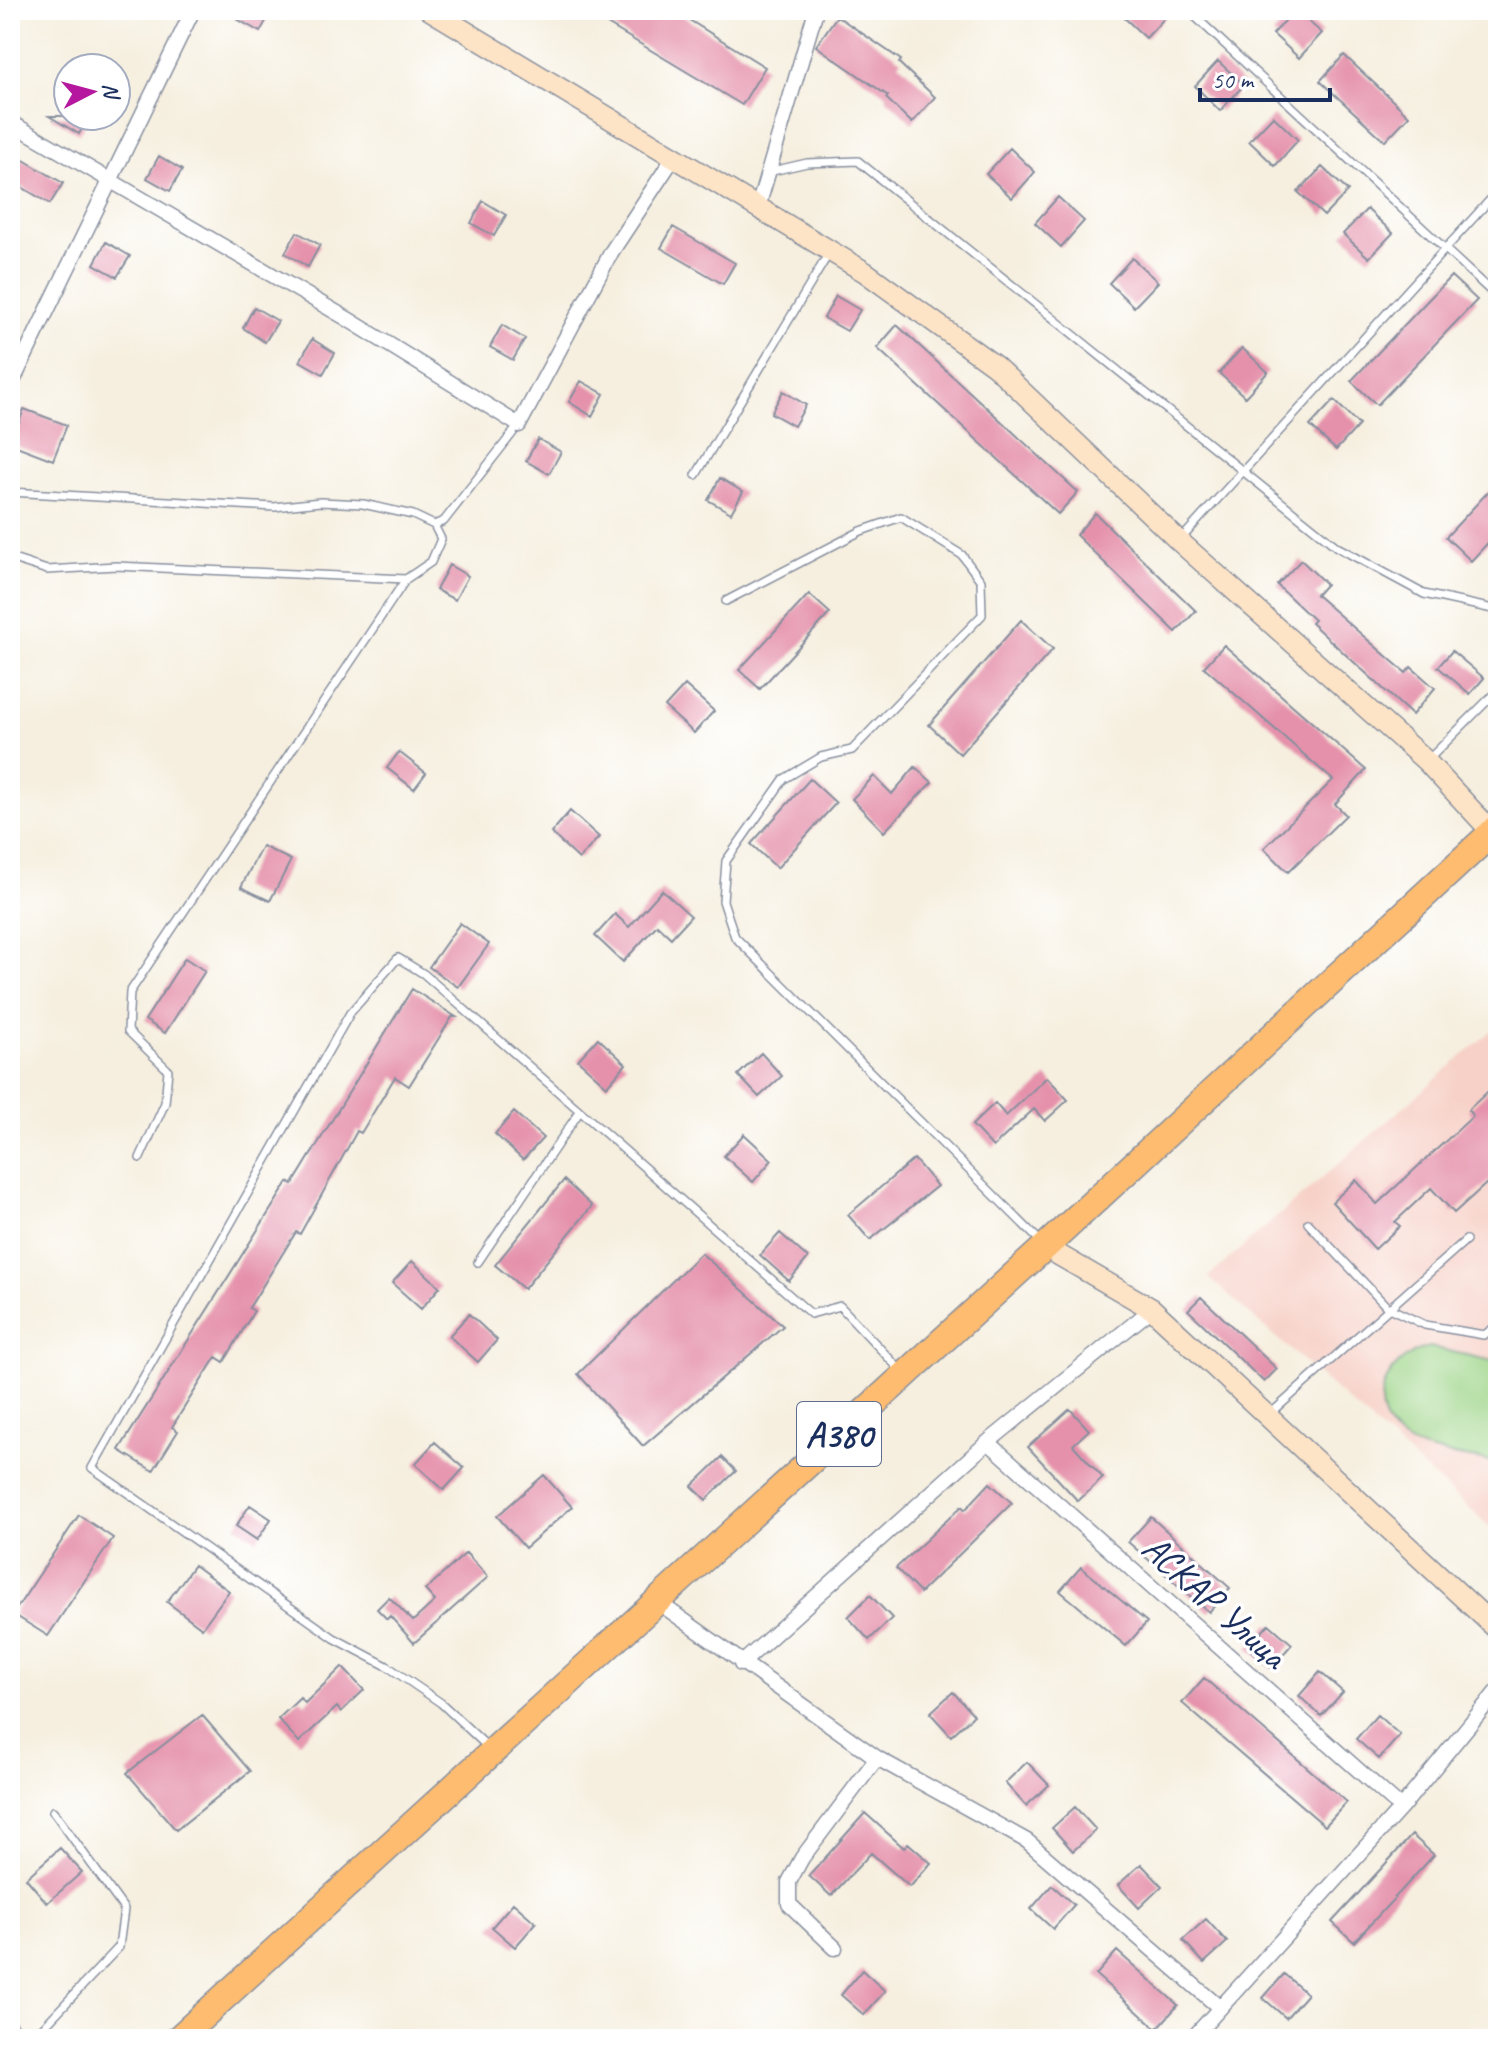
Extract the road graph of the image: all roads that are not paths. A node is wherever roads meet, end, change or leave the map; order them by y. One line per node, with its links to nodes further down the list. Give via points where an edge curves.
1 (193, 10): 8 (street)
2 (430, 10): 6 (street)
3 (816, 10): 7 (street)
4 (1188, 10): 11 (lane)
5 (10, 122): 8 (street)
6 (674, 157): 10 (street); 15 (street, via 612,251)
7 (768, 172): 10 (street); 16 (lane, via 807,163 858,161)
8 (109, 178): 14 (street); 15 (street)
9 (1498, 191): 11 (lane)
10 (758, 207): 12 (street)
11 (1445, 249): 13 (lane); 16 (lane)
12 (830, 251): 17 (lane); 20 (street, via 995,366)
13 (1498, 298)
14 (10, 387)
15 (519, 425): 19 (lane, via 444,521)
16 (1243, 471): 20 (lane); 24 (lane, via 1337,547 1424,594)
17 (696, 475)
18 (10, 492): 19 (lane, via 274,507 363,504)
19 (434, 525): 22 (lane, via 441,539 431,562)
20 (1179, 541): 26 (street)
21 (10, 558): 22 (lane, via 47,570 116,566)
22 (406, 579): 29 (lane, via 130,992 128,1031 168,1070 165,1103)
23 (726, 601): 32 (lane, via 861,531 901,517 962,555 981,581 982,615 852,750 821,757 784,779 726,861 723,901 735,937)
24 (1498, 606)
25 (1498, 690): 26 (lane)
26 (1426, 761): 27 (street)
27 (1496, 832): 32 (highway, A380)
28 (580, 1111): 33 (lane); 37 (lane, via 811,1314 840,1306); 44 (lane, via 424,974 398,958 350,1013 92,1468 334,1638 441,1703)
29 (140, 1158)
30 (1308, 1223): 34 (lane)
31 (1466, 1240): 34 (lane)
32 (1045, 1247): 35 (street); 37 (highway, A380)
33 (478, 1262)
34 (1387, 1307): 36 (lane, via 1425,1325 1484,1335); 38 (lane)
35 (1152, 1309): 38 (street); 39 (street)
36 (1498, 1325)
37 (904, 1374): 40 (highway, A380)
38 (1267, 1416): 41 (street)
39 (988, 1442): 42 (street); 46 (street, АСКАР Улица)
40 (655, 1600): 42 (street); 44 (highway, A380)
41 (1498, 1630)
42 (741, 1664): 45 (street)
43 (1498, 1690): 46 (street)
44 (491, 1750): 53 (highway, A380)
45 (877, 1758): 48 (street, via 789,1882 789,1904); 49 (street, via 1027,1841)
46 (1401, 1808): 49 (street)
47 (53, 1811): 52 (lane, via 124,1909 119,1947)
48 (835, 1948)
49 (1220, 2008): 54 (street)
50 (10, 2021): 51 (lane)
51 (24, 2039)
52 (32, 2039)
53 (178, 2039)
54 (1192, 2039)

